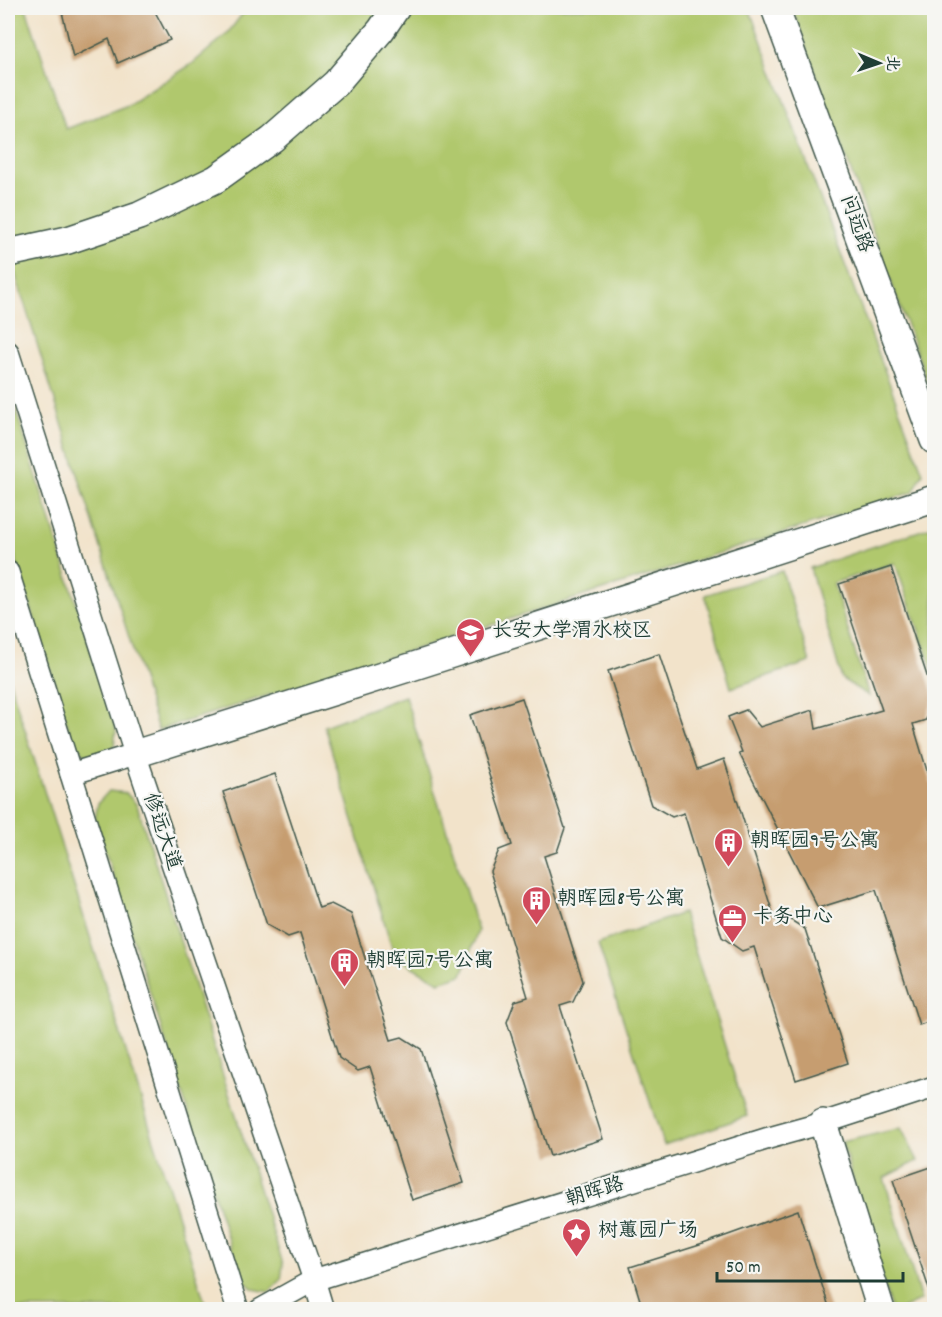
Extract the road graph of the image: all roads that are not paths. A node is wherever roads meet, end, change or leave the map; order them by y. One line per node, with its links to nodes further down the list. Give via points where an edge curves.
1 (396, 8): 3 (street, via 336,83 272,139 216,179 140,216 68,240)
2 (776, 8): 5 (street, 问远路)
3 (8, 253)
4 (8, 352): 8 (street, 修远大道)
5 (934, 440)
6 (934, 499): 8 (street)
7 (8, 572): 9 (street)
8 (135, 754): 9 (street); 12 (street, 修远大道)
9 (71, 774): 13 (street)
10 (934, 1087): 11 (street, 朝晖路)
11 (823, 1123): 12 (street, 朝晖路); 16 (street)
12 (314, 1280): 14 (street, 朝晖路); 15 (street, 修远大道)
13 (238, 1310)
14 (260, 1310)
15 (323, 1310)
16 (881, 1310)

